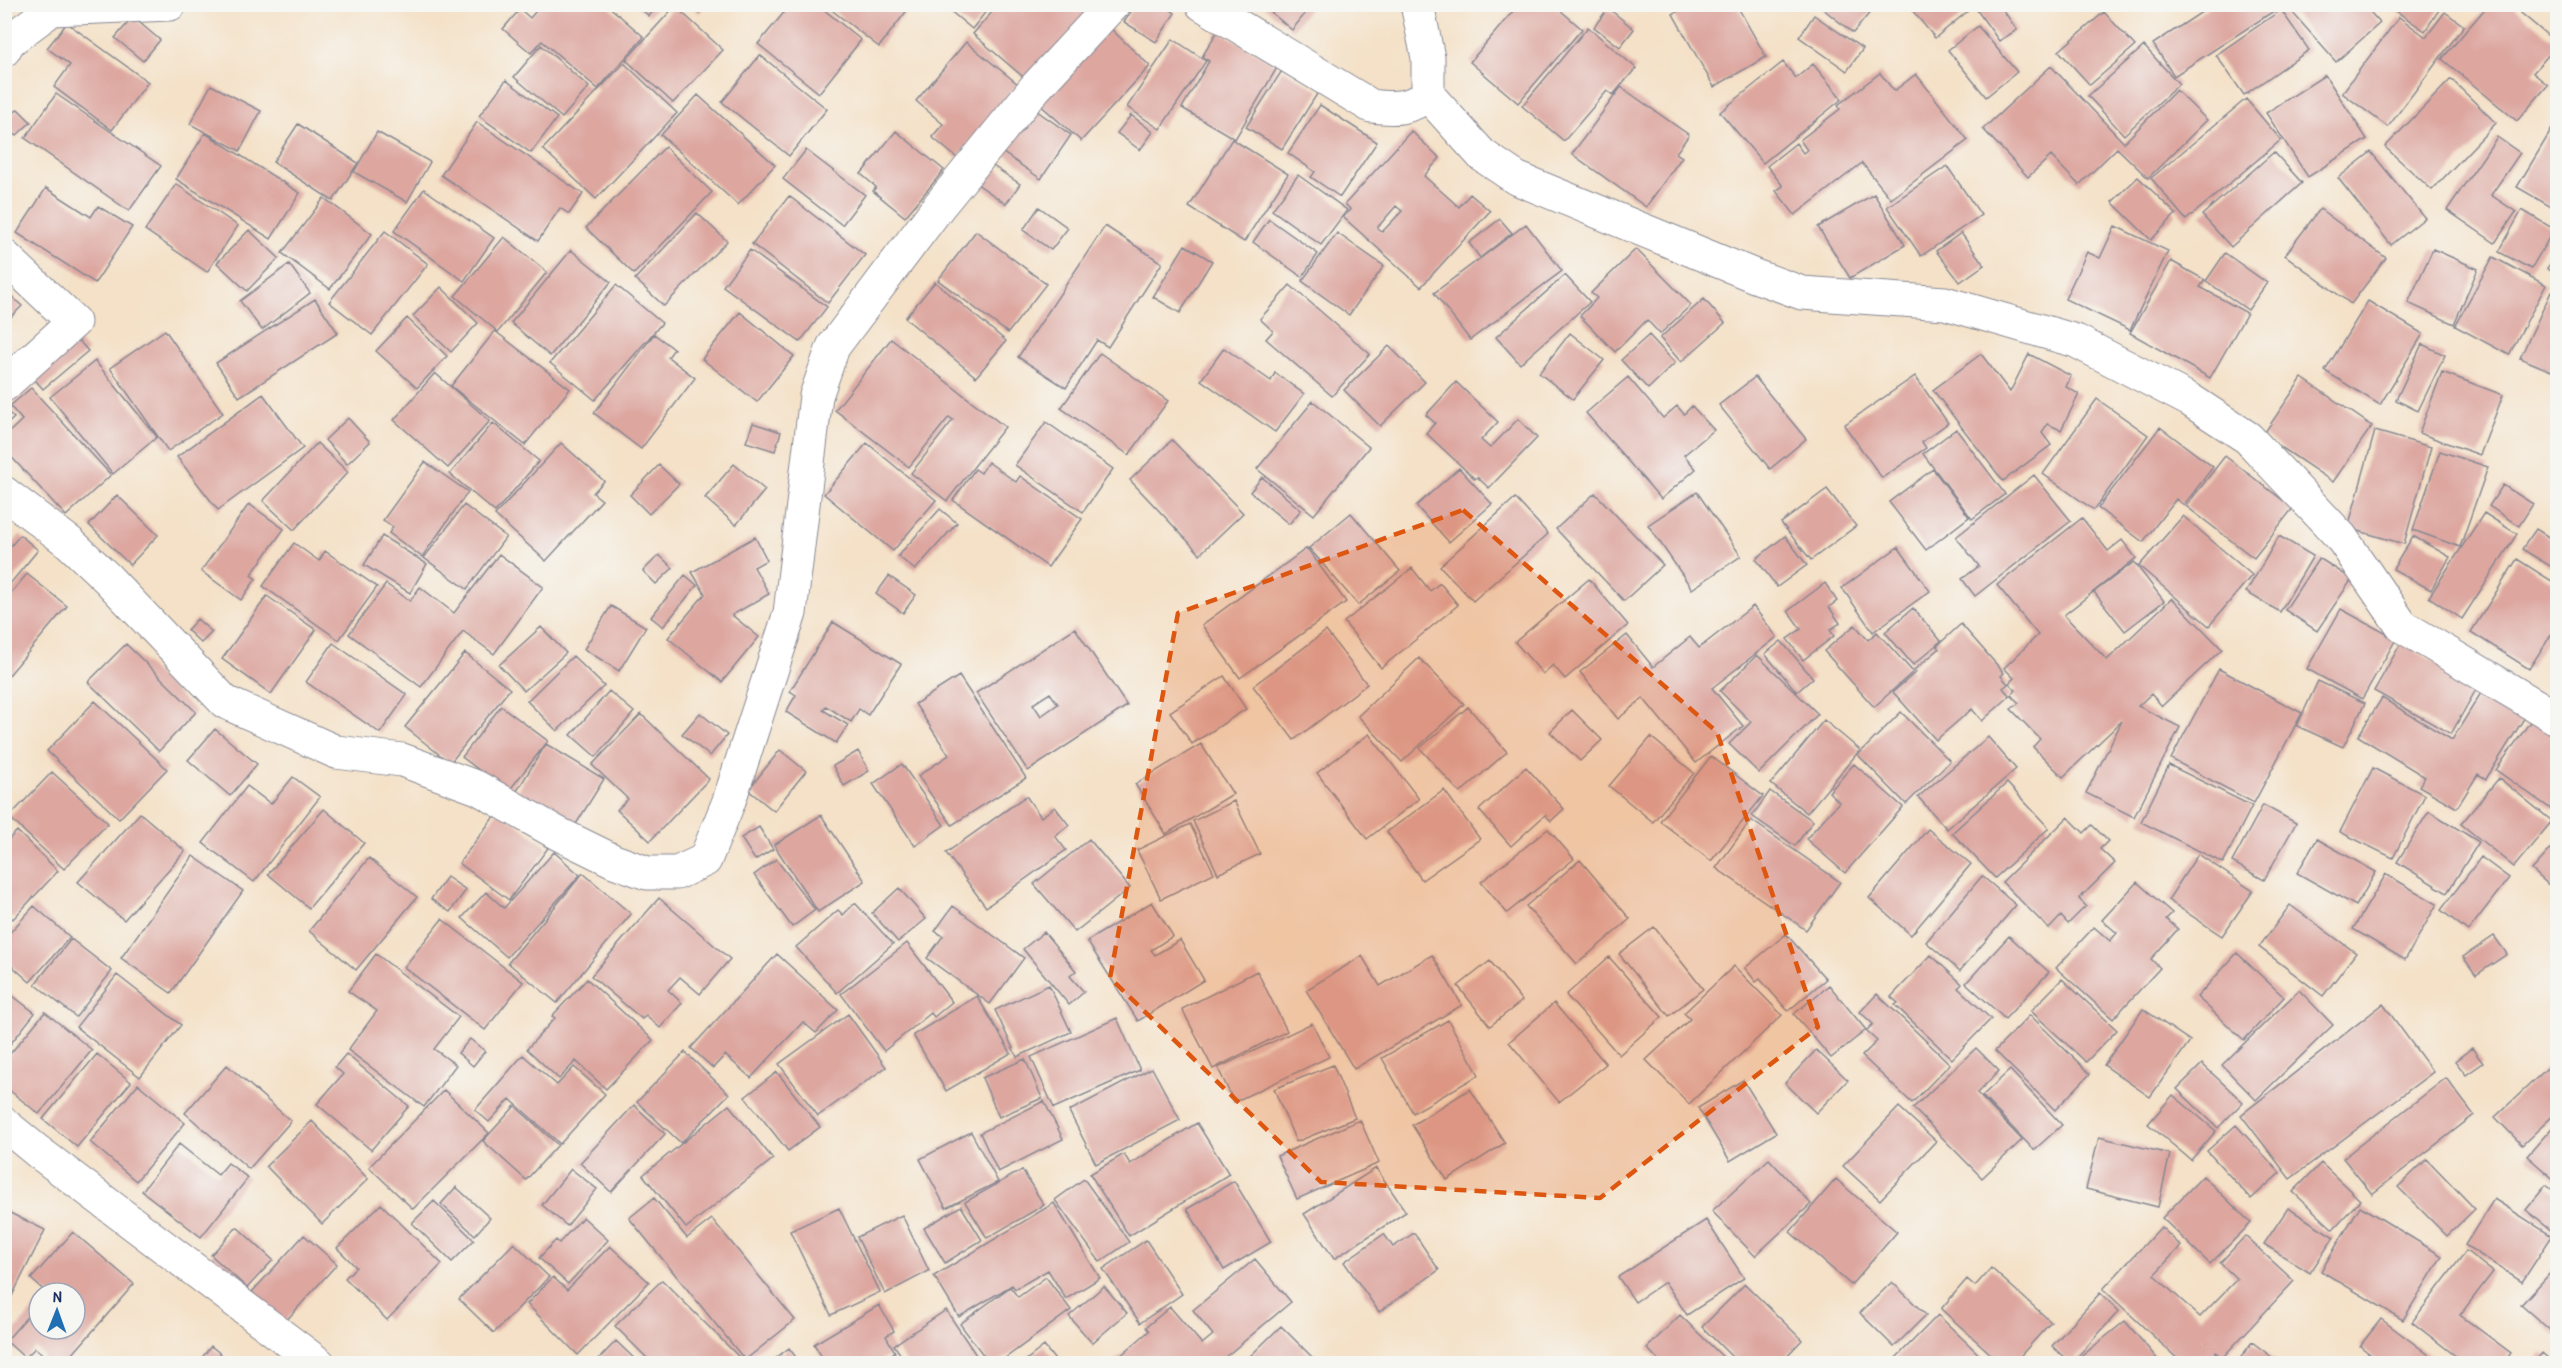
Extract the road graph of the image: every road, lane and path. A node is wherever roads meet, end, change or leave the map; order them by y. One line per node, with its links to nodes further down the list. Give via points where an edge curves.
1 (170, 4): 5 (street, via 52,9 9,40)
2 (1113, 4): 9 (street, via 1035,88 939,206 833,347 816,396 790,613 733,790 705,860 677,873 647,873 614,861 478,788 402,760 336,752 225,702 70,543)
3 (1202, 4): 6 (street, via 1371,106 1395,109 1414,105)
4 (1417, 4): 6 (street, via 1428,58)
5 (4, 50)
6 (1428, 95): 10 (street, via 1482,155 1516,178 1755,276 1802,293 1945,303 2076,341 2190,400 2248,438 2341,537 2402,627)
7 (4, 256): 8 (street, via 74,322)
8 (4, 385)
9 (4, 493)
10 (2558, 719)
11 (4, 1124): 12 (street)
12 (319, 1364)

